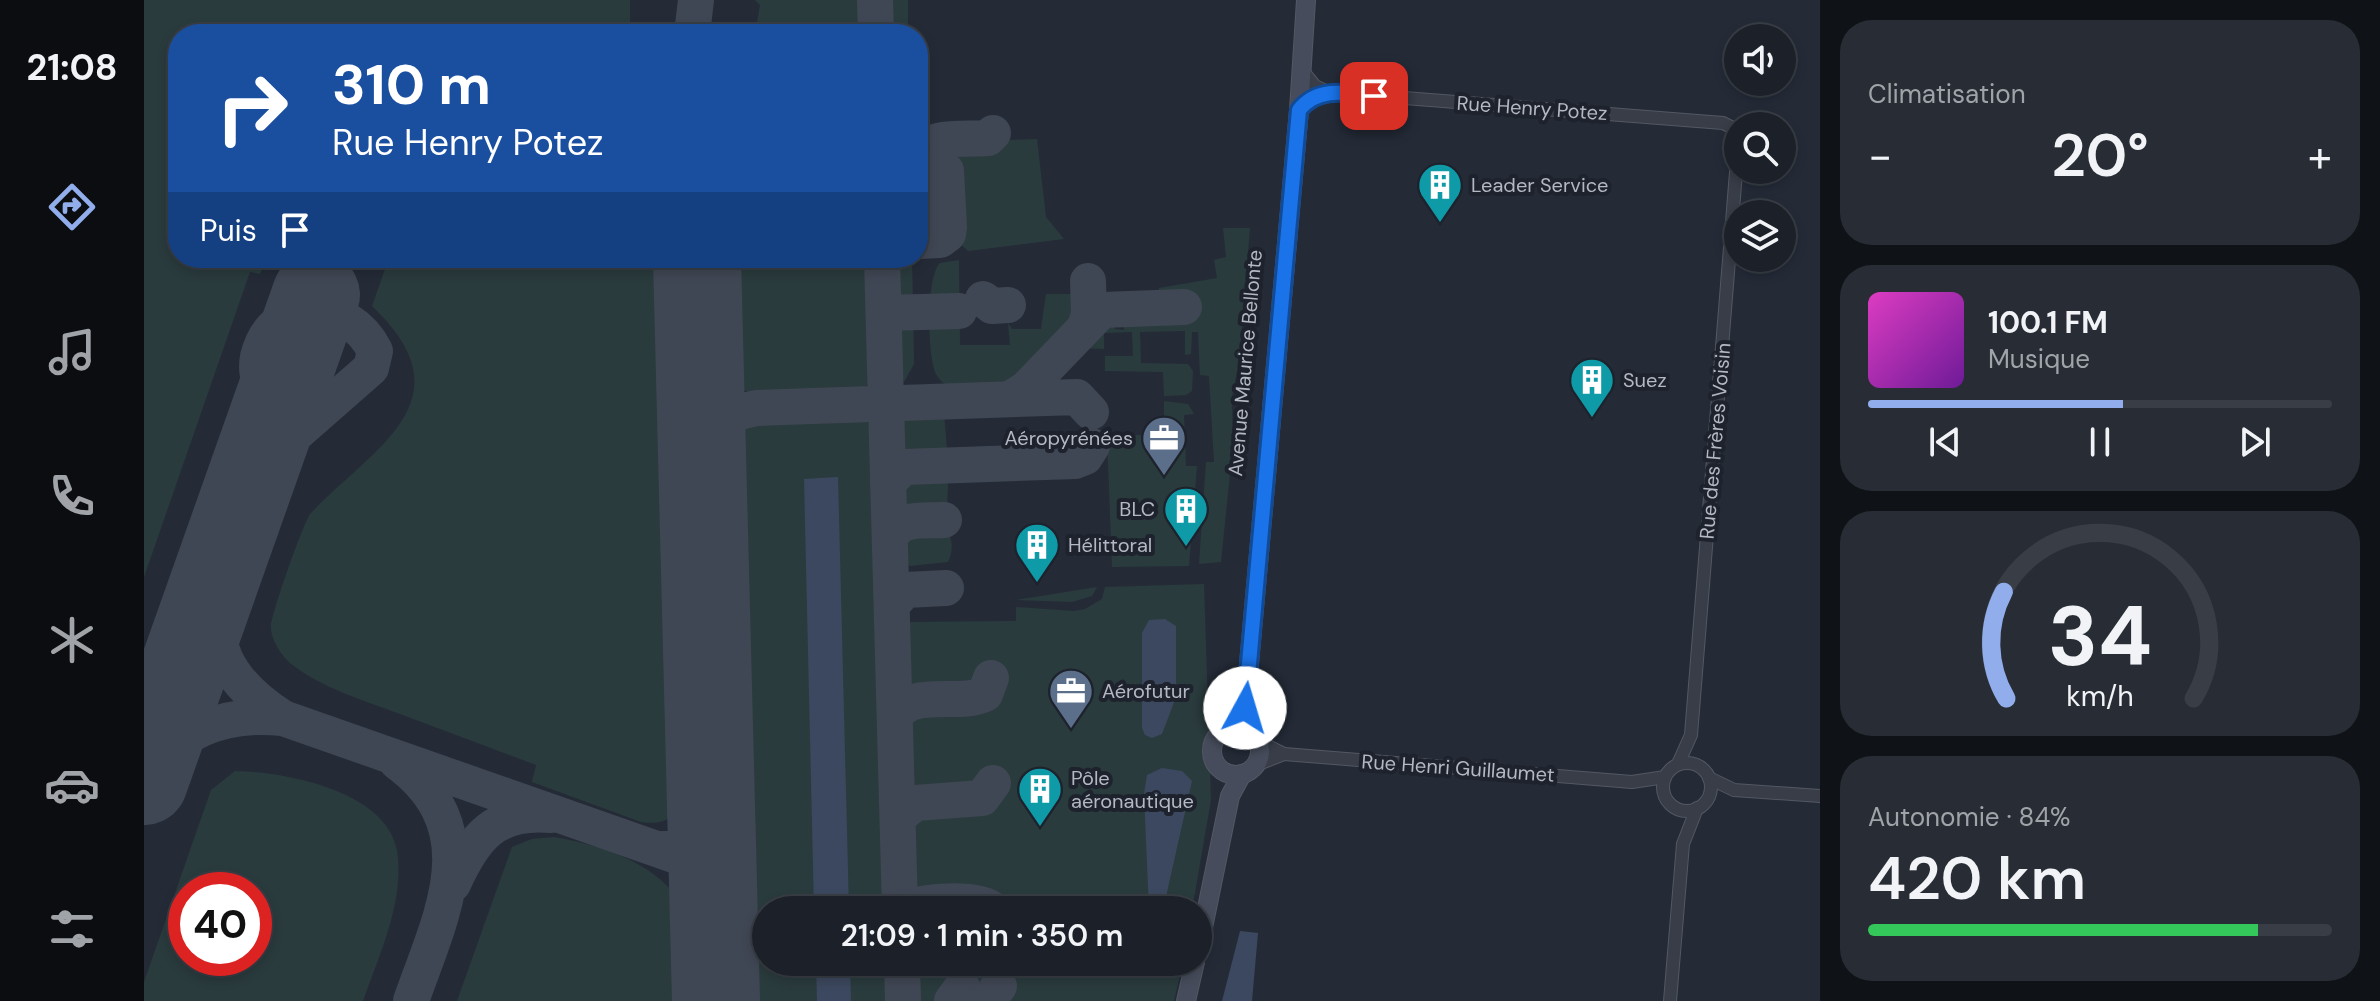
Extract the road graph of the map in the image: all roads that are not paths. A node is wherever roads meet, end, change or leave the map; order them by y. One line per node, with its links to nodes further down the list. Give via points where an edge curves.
1 (1298, 0): 8 (street, Avenue Maurice Bellonte, via 1237,706)
2 (1306, 0): 3 (street, Avenue Maurice Bellonte)
3 (1301, 69): 4 (street); 5 (street, Avenue Maurice Bellonte)
4 (1328, 92): 5 (street); 6 (street, Rue Henry Potez)
5 (1299, 110): 10 (street, Avenue Maurice Bellonte, via 1245,708)
6 (1724, 124)
7 (1735, 184): 9 (street, Rue des Frères Voisin)
8 (1228, 728): 10 (street, via 1240,727); 13 (street, via 1212,746)
9 (1691, 735): 12 (street, Rue des Frères Voisin); 15 (street, Rue des Frères Voisin, via 1694,757)
10 (1254, 736): 11 (street, Rue Henri Guillaumet); 14 (street, via 1260,753)
11 (1284, 754): 14 (street, Rue Henri Guillaumet); 17 (street, Rue Henri Guillaumet)
12 (1678, 764): 15 (street); 16 (street)
13 (1222, 770): 14 (street); 19 (street)
14 (1249, 770): 19 (street)
15 (1705, 773): 18 (street); 21 (street)
16 (1665, 777): 17 (street, Rue Henri Guillaumet); 22 (street)
17 (1632, 782): 22 (street, Rue Henri Guillaumet)
18 (1734, 790): 20 (street); 21 (street)
19 (1230, 796): 25 (street)
20 (1820, 796)
21 (1707, 798): 23 (street)
22 (1669, 801): 23 (street, via 1685,811); 24 (street)
23 (1697, 808): 24 (street)
24 (1683, 844): 28 (street)
25 (1209, 896)
26 (1192, 976): 27 (street)
27 (1186, 1001)
28 (1670, 1001)

